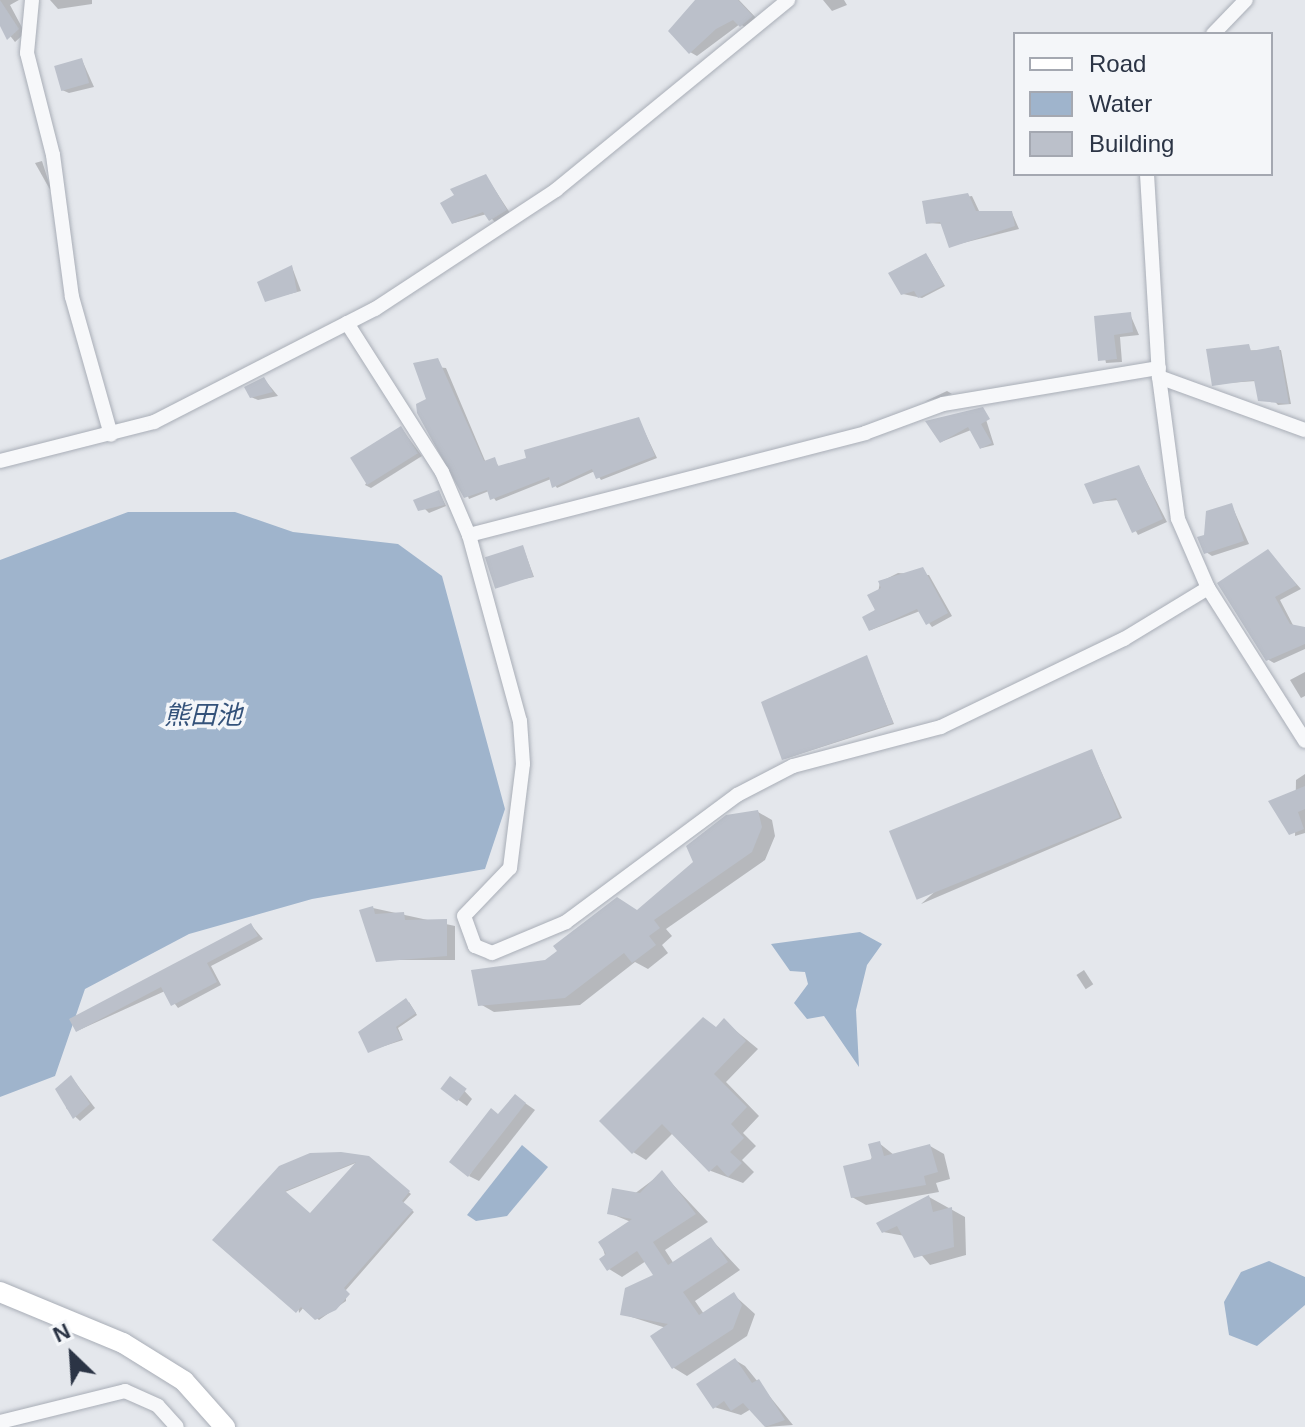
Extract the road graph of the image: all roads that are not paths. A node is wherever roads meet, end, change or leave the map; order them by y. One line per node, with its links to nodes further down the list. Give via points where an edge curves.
1 (32, 0): 9 (street, via 29,65 53,155 72,297)
2 (788, 0): 6 (street, via 556,190)
3 (1246, 0): 4 (street)
4 (1215, 32)
5 (1147, 176): 7 (street)
6 (347, 323): 9 (street, via 204,400); 11 (street, via 442,472)
7 (1159, 372): 8 (street); 11 (street, via 943,404 865,433); 12 (street, via 1178,519)
8 (1305, 430)
9 (111, 435): 10 (street)
10 (0, 461)
11 (469, 535): 12 (street, via 520,721 523,764 510,868 464,916 475,946 492,953 566,922 737,795 793,766 941,727 1124,639)
12 (1208, 588): 13 (street)
13 (1305, 741)
14 (0, 1292): 17 (street, via 123,1343 184,1381)
15 (0, 1422): 16 (street, via 125,1391 158,1406)
16 (177, 1427)
17 (225, 1427)

